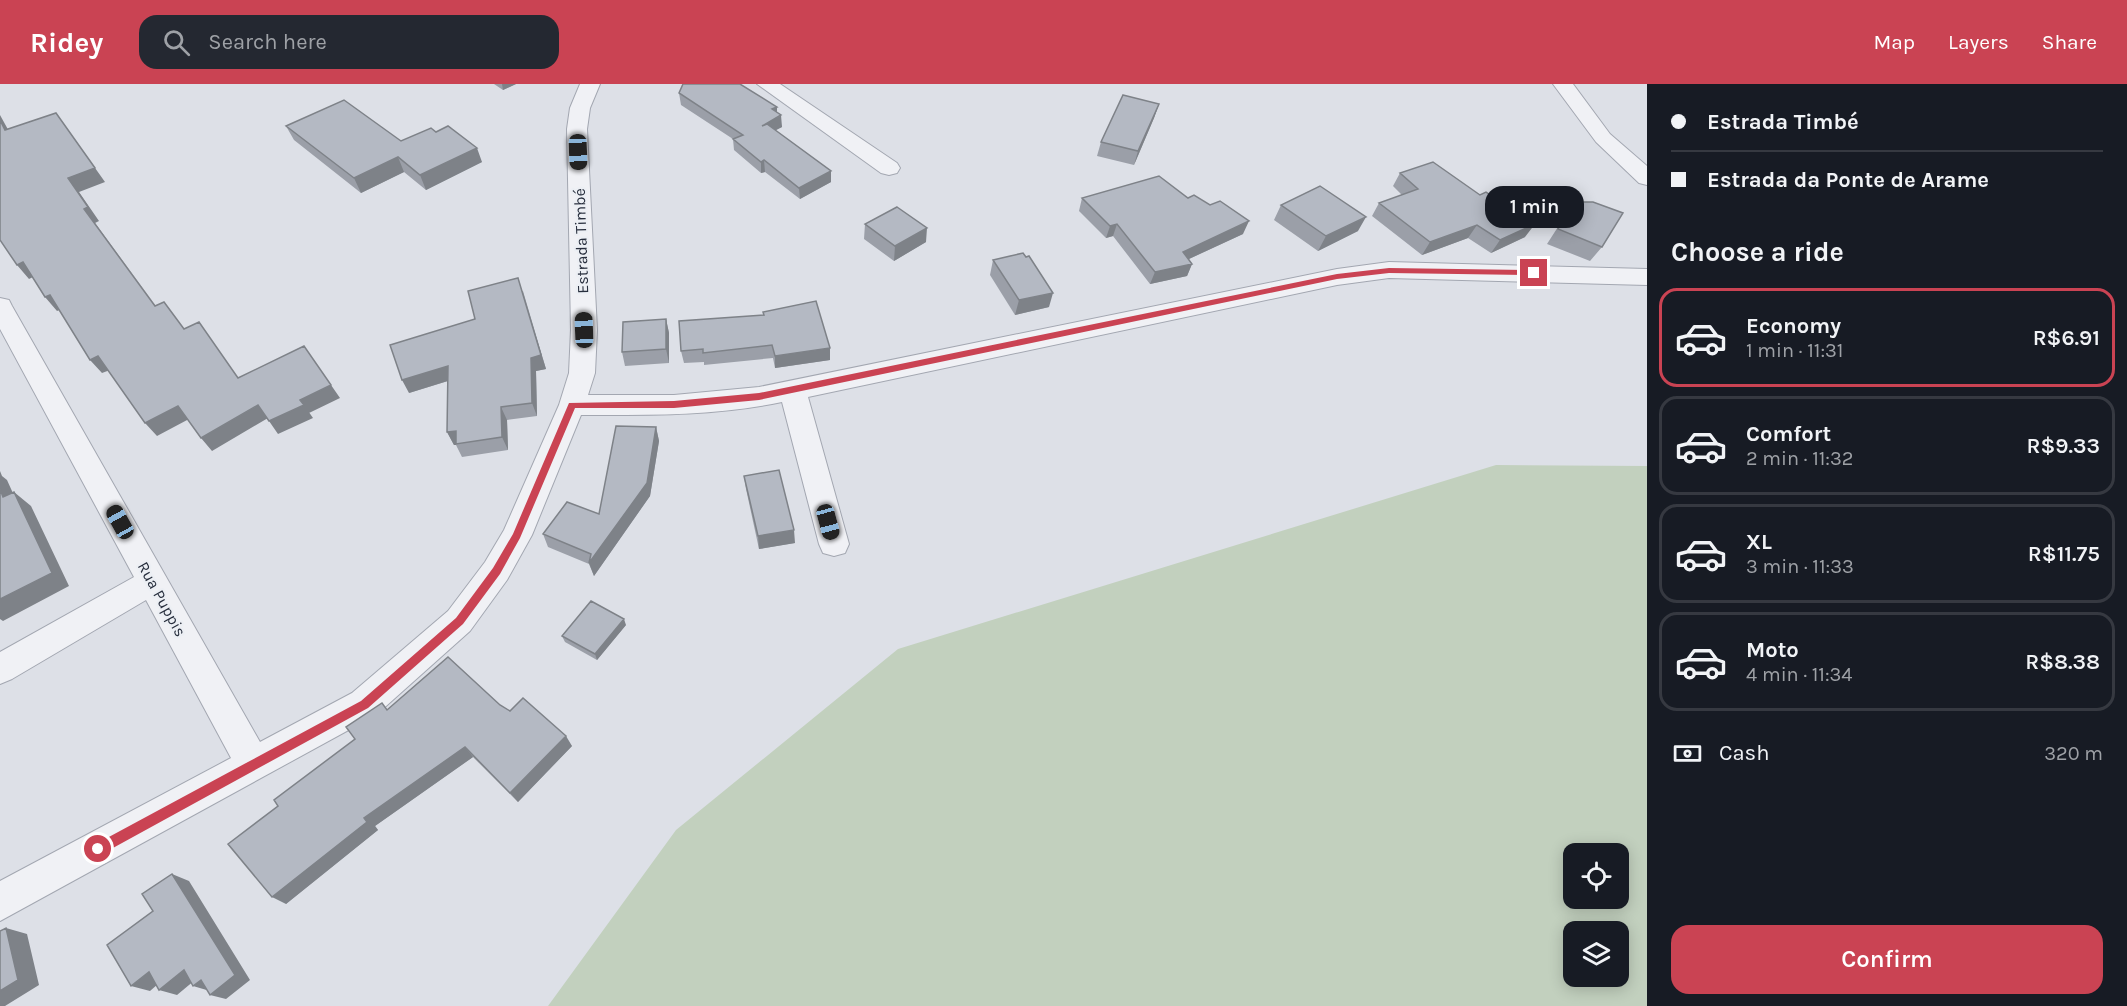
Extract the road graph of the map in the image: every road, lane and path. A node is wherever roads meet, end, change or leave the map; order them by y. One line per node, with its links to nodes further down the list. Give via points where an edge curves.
1 (590, 84): 9 (street, Estrada Timbé, via 577,129 584,330 582,373)
2 (768, 84): 4 (street)
3 (1563, 84): 5 (street, via 1603,138)
4 (889, 168)
5 (1647, 178)
6 (1647, 277): 8 (street, via 1389,270 1337,277)
7 (0, 306): 11 (street, Rua Puppis)
8 (793, 391): 9 (street, via 685,404); 10 (street)
9 (572, 405): 13 (street, Estrada Timbé, via 517,535 459,621 364,704)
10 (834, 544)
11 (153, 581): 12 (street); 13 (street, Rua Puppis)
12 (0, 669)
13 (254, 765): 14 (street, Estrada Timbé)
14 (0, 902)

